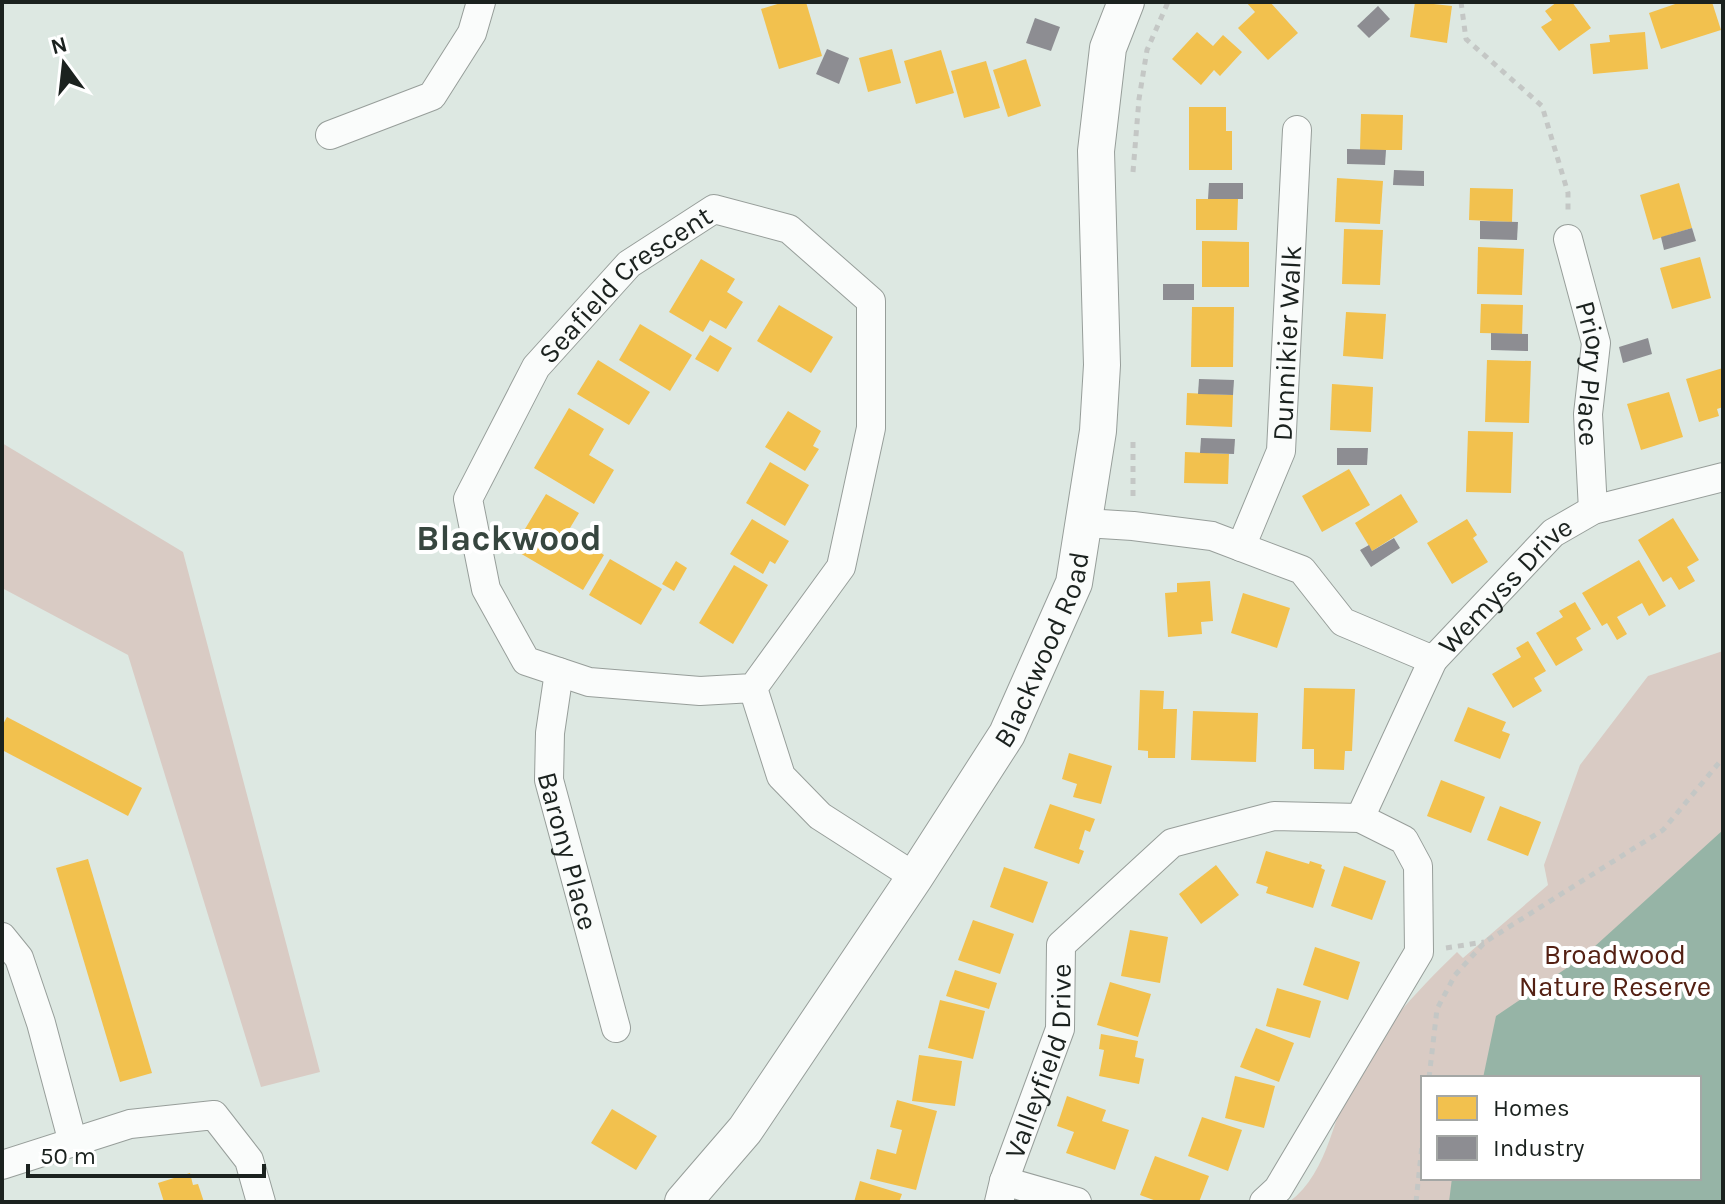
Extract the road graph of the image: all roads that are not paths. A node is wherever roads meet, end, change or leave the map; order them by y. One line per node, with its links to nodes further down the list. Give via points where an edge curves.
1 (481, 2): 4 (street, via 472,33 432,96)
2 (1125, 2): 8 (street, Blackwood Road, via 1108,48 1096,151 1102,365)
3 (1297, 130): 9 (street, Dunnikier Walk, via 1281,451)
4 (330, 135)
5 (1568, 239): 7 (street, Priory Place, via 1596,343 1588,414)
6 (1723, 477): 7 (street, Wemyss Drive)
7 (1593, 510): 10 (street, Wemyss Drive, via 1553,533)
8 (1085, 523): 9 (street, Wemyss Drive, via 1212,536); 14 (street, Blackwood Road, via 1074,583 1007,734)
9 (1241, 547): 10 (street, Wemyss Drive, via 1302,570 1343,622)
10 (1433, 660): 13 (street)
11 (559, 672): 12 (street, Seafield Crescent, via 589,682 684,690); 12 (street, Seafield Crescent, via 526,661 486,589 468,499 536,367 629,264 714,209 789,229 871,301 871,428 841,567); 16 (street, Barony Place, via 549,780)
12 (753, 688): 14 (street, via 781,776 820,816)
13 (1360, 818): 19 (street, Valleyfield Drive, via 1274,816 1172,843 1061,945 1060,1029); 23 (street, Valleyfield Drive, via 1404,840 1418,866 1419,952 1278,1189)
14 (915, 877): 21 (street, Blackwood Road, via 745,1130)
15 (2, 937): 17 (street, via 19,958 37,1010)
16 (616, 1028)
17 (73, 1143): 18 (street); 20 (street, via 130,1124 214,1115 249,1160)
18 (2, 1165)
19 (1002, 1191): 22 (street, Valleyfield Drive)
20 (261, 1202)
21 (683, 1202)
22 (1077, 1202)
23 (1264, 1202)

